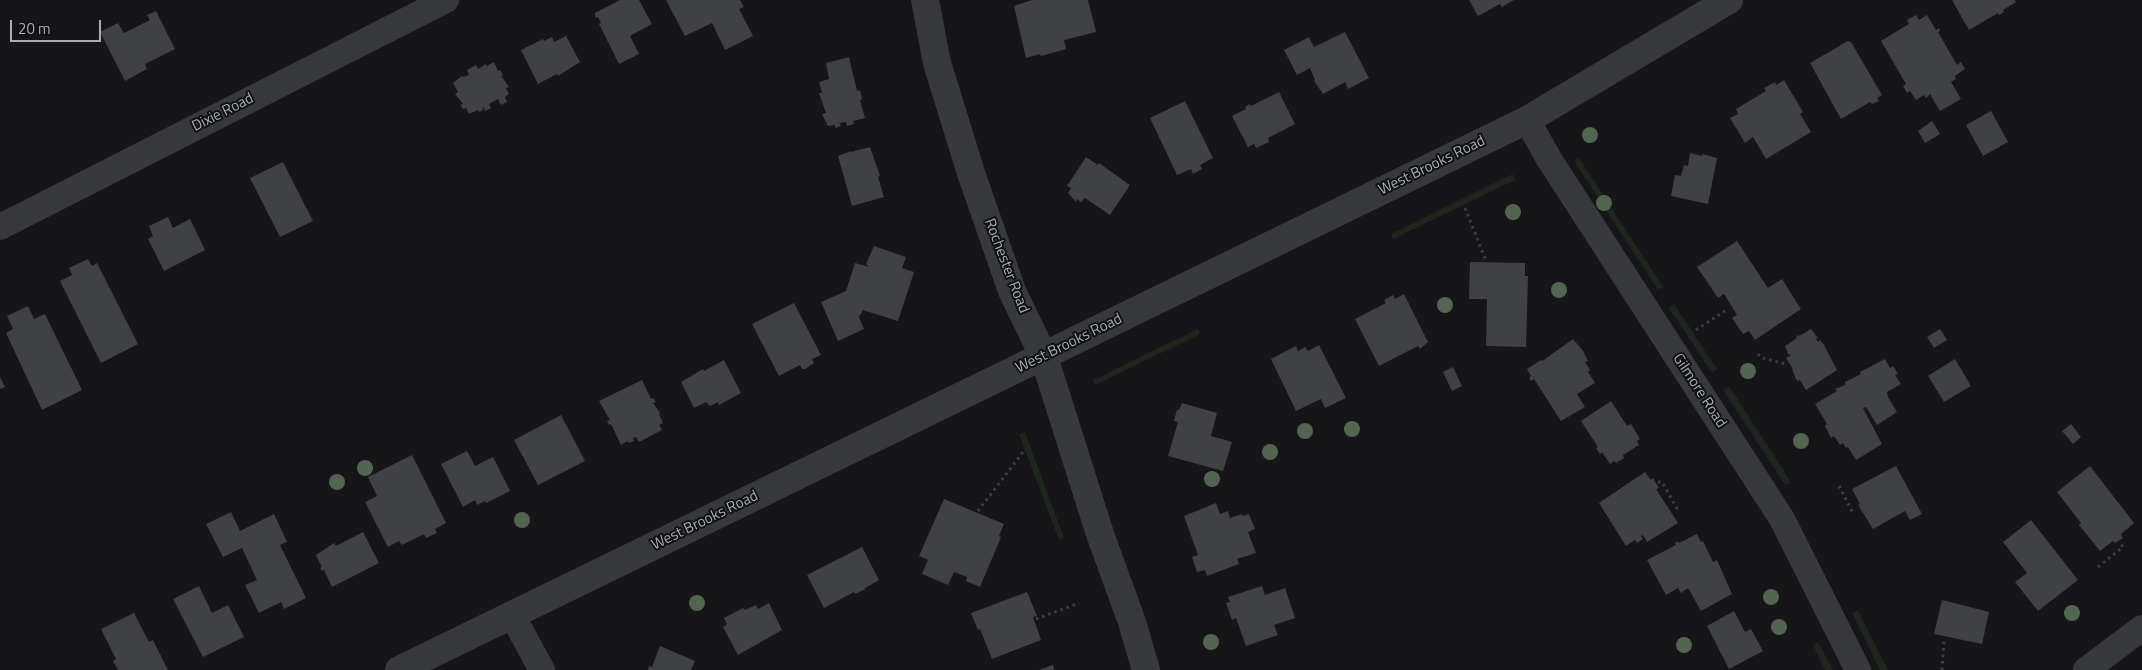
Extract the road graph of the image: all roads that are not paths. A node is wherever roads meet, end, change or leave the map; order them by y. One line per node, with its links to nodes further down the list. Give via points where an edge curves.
1 (446, 0): 5 (street, Dixie Road)
2 (925, 0): 6 (street, Rochester Road, via 937,63 971,173 1012,291)
3 (1729, 0): 4 (street, West Brooks Road)
4 (1527, 120): 6 (street, West Brooks Road); 12 (street, Gilmore Road, via 1782,519)
5 (0, 227)
6 (1044, 356): 7 (street, West Brooks Road); 11 (street, Rochester Road)
7 (512, 615): 9 (street, West Brooks Road); 10 (street)
8 (2142, 628): 13 (street)
9 (399, 670)
10 (542, 670)
11 (1146, 670)
12 (1858, 670)
13 (2086, 670)

